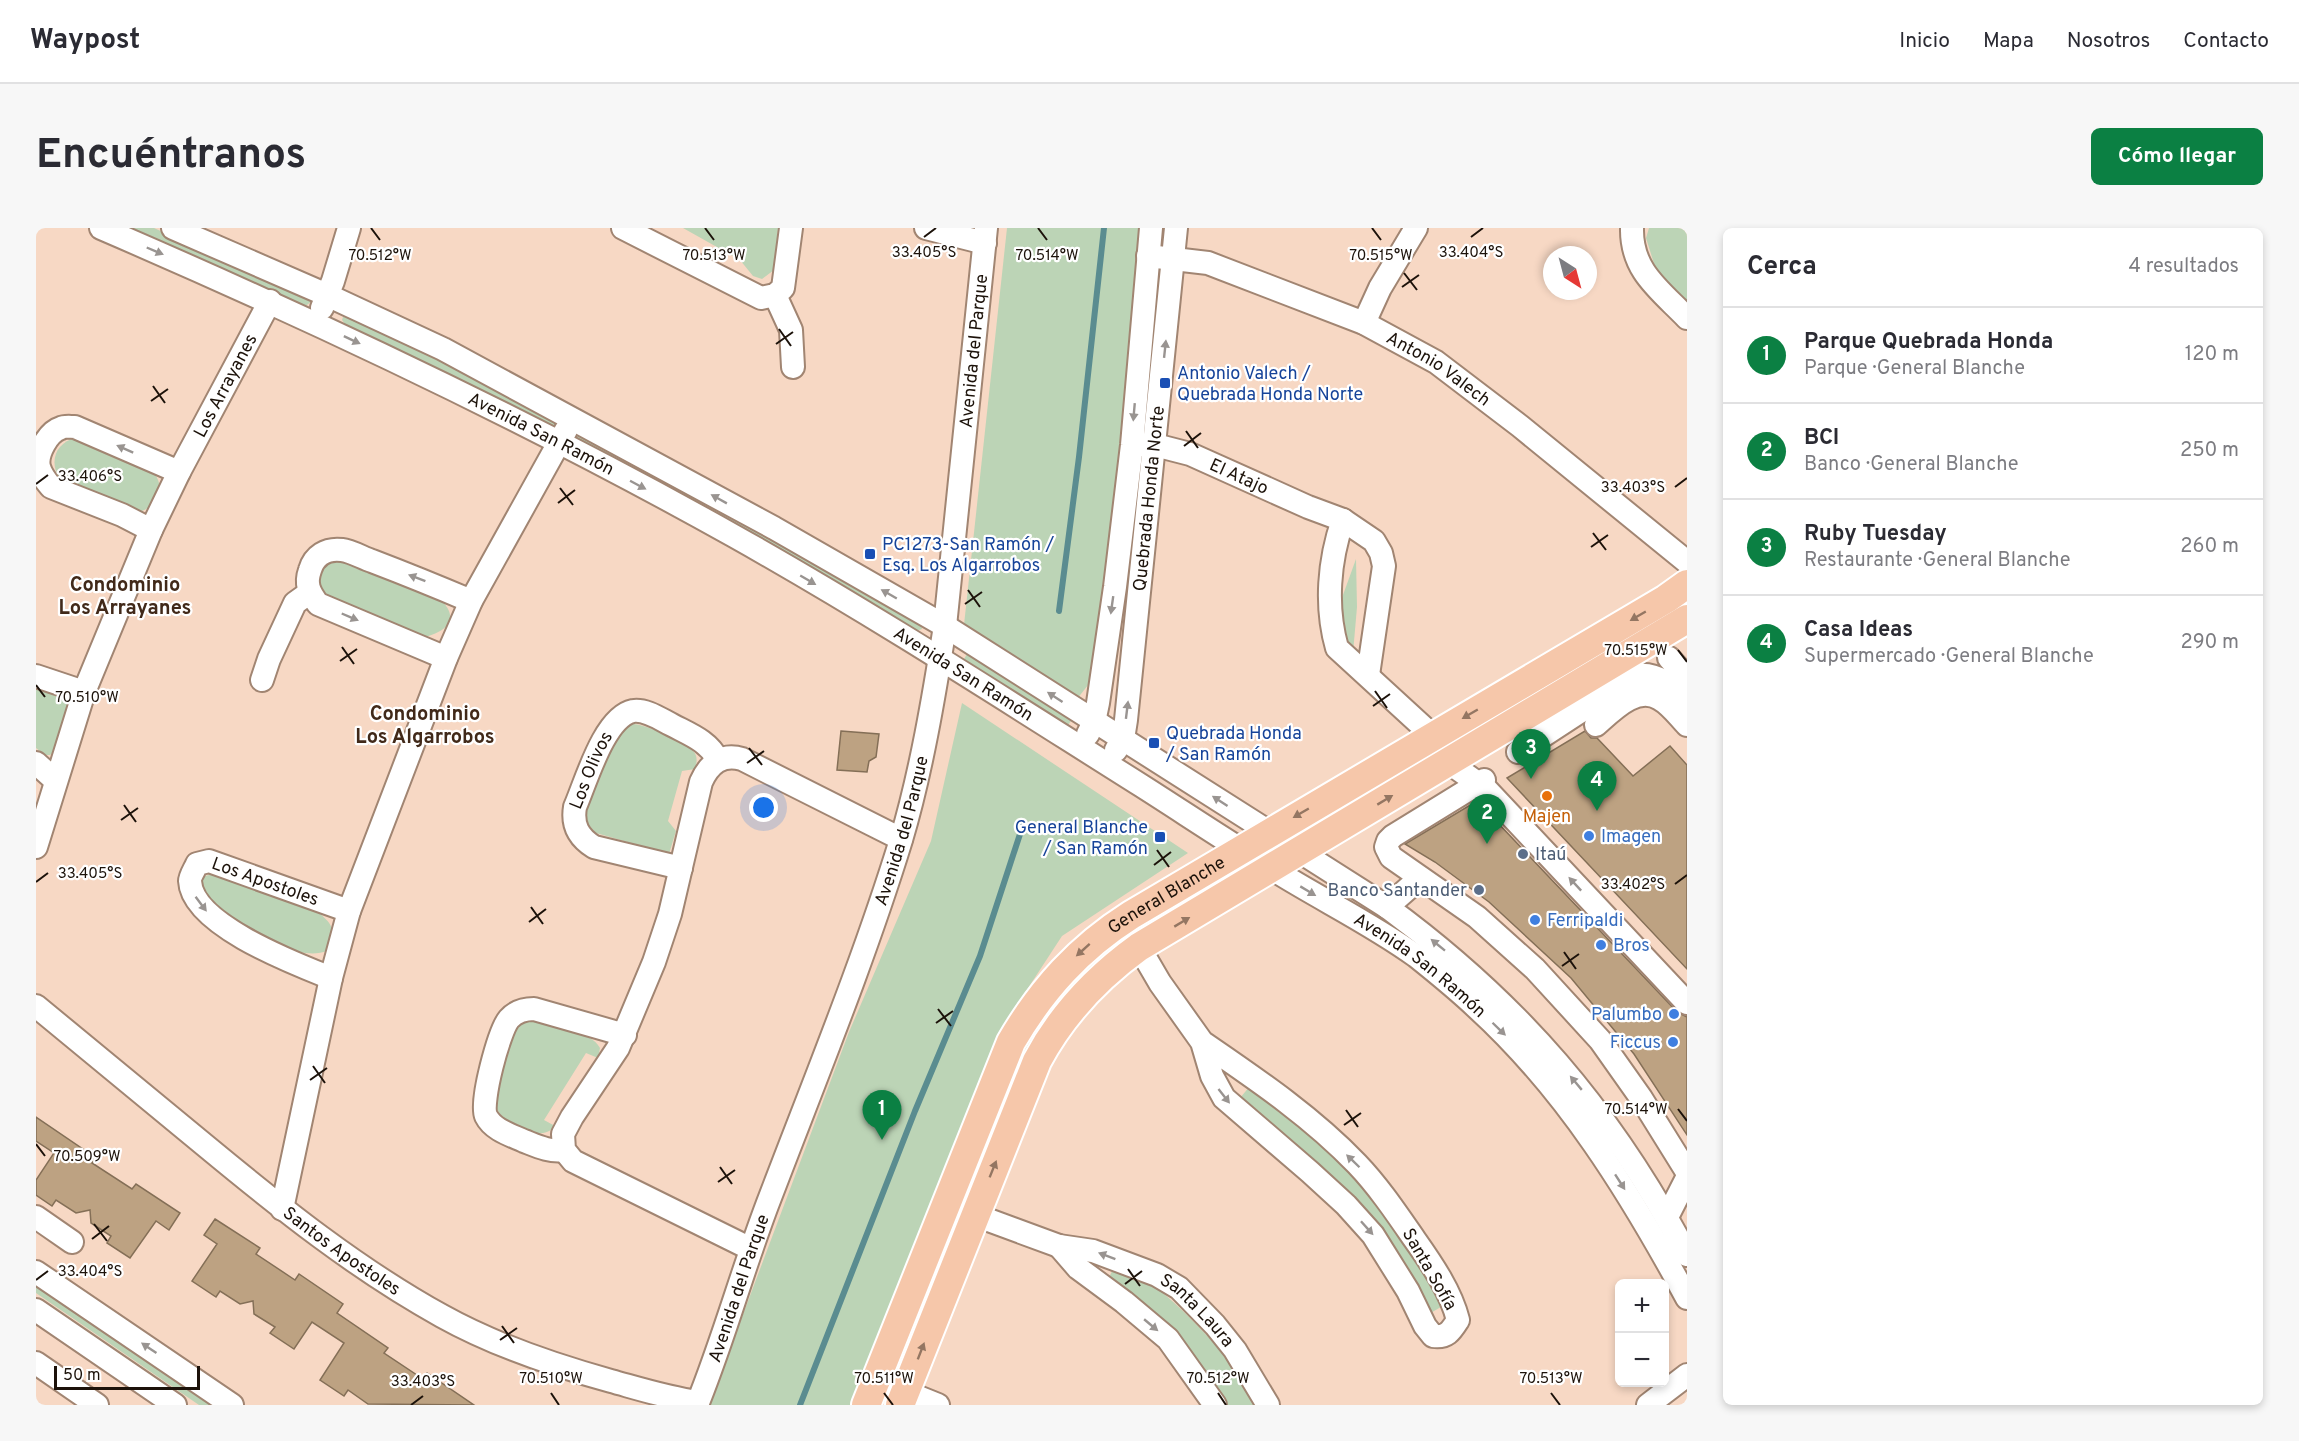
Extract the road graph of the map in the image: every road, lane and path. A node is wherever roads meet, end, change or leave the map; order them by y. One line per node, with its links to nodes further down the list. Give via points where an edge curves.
1 (101, 228): 16 (street, Avenida San Ramón, one-way to 16)
2 (173, 228): 14 (street, Avenida San Ramón)
3 (349, 228): 14 (street)
4 (623, 228): 15 (street, via 755,296)
5 (791, 228): 15 (street, via 783,288)
6 (926, 228): 11 (street)
7 (1151, 228): 12 (street, Quebrada Honda Norte)
8 (1176, 228): 13 (street, Quebrada Honda Norte)
9 (1416, 228): 19 (street)
10 (1632, 228): 17 (street, via 1638,264 1644,274)
11 (986, 235): 32 (street, Avenida del Parque)
12 (1148, 256): 13 (street, Antonio Valech); 23 (street, Quebrada Honda Norte, one-way to 23)
13 (1173, 259): 19 (street, Antonio Valech, via 1208,263); 24 (street, Quebrada Honda Norte, one-way to 13)
14 (327, 295): 18 (street); 21 (street, Avenida San Ramón)
15 (775, 295): 20 (street, via 792,330)
16 (270, 301): 18 (street, Avenida San Ramón); 25 (street, Los Arrayanes)
17 (1687, 318)
18 (315, 323): 22 (street, Avenida San Ramón, one-way to 22)
19 (1364, 323): 28 (street, Antonio Valech, via 1436,362)
20 (794, 367)
21 (573, 418): 22 (street); 32 (street, Avenida San Ramón, one-way to 21)
22 (559, 442): 31 (street); 35 (street, Avenida San Ramón, one-way to 35, via 735,537)
23 (1132, 445): 24 (street, El Atajo); 45 (street, Quebrada Honda Norte, one-way to 45)
24 (1155, 445): 26 (street, El Atajo, via 1190,454); 48 (street, Quebrada Honda Norte, one-way to 24)
25 (179, 472): 27 (street, Los Arrayanes); 27 (street, one-way to 27, via 75,427 53,432 41,450 38,465 51,488 122,514)
26 (1343, 520): 38 (street, via 1336,539 1329,600 1331,627 1337,648); 38 (street, El Atajo, via 1374,541 1384,566)
27 (151, 530): 42 (street, Los Arrayanes)
28 (1687, 562)
29 (1676, 592): 33 (street); 47 (main road, General Blanche, one-way to 47)
30 (309, 593): 31 (street, one-way to 30, via 342,550 316,557 307,581); 34 (street, one-way to 34, via 318,604); 41 (street, via 295,603 268,658)
31 (471, 601): 34 (street)
32 (945, 626): 35 (street, Avenida del Parque); 45 (street, Avenida San Ramón, one-way to 32)
33 (1685, 626): 37 (main road, General Blanche)
34 (446, 658): 68 (street)
35 (940, 658): 50 (street, Avenida San Ramón); 60 (street, Avenida del Parque)
36 (1669, 658): 40 (street)
37 (1630, 667): 43 (street, via 1659,676); 44 (street); 49 (main road, General Blanche)
38 (1368, 675): 47 (street)
39 (36, 676): 42 (street)
40 (1687, 678)
41 (262, 680)
42 (84, 693): 56 (street, Los Arrayanes)
43 (1687, 704)
44 (1603, 711): 46 (street, via 1648,694 1661,699); 51 (street)
45 (1094, 722): 48 (street, Avenida San Ramón); 50 (street, Quebrada Honda Norte)
46 (1687, 725)
47 (1433, 736): 59 (main road, General Blanche, one-way to 59)
48 (1123, 739): 55 (street, Quebrada Honda Norte); 59 (street, Avenida San Ramón, one-way to 48)
49 (1476, 746): 53 (main road, General Blanche); 57 (street)
50 (1081, 747): 55 (street, Avenida San Ramón)
51 (1518, 752)
52 (718, 760): 60 (street, via 742,759); 64 (street, via 701,782); 64 (street, Los Olivos, via 701,740 648,713 633,711 608,729 575,807 576,828 594,847)
53 (1448, 762): 57 (street); 63 (main road, General Blanche, one-way to 53)
54 (36, 763): 56 (street)
55 (1107, 764): 62 (street, Avenida San Ramón)
56 (56, 780): 61 (street, Los Arrayanes)
57 (1482, 784): 58 (street); 66 (street, via 1388,841 1386,847 1391,857); 71 (street, one-way to 57)
58 (1431, 823)
59 (1269, 832): 62 (main road, General Blanche); 63 (street, Avenida San Ramón)
60 (901, 839): 87 (street, Avenida del Parque, via 831,1043)
61 (36, 846)
62 (1240, 849): 65 (street, Avenida San Ramón); 79 (main road, General Blanche, one-way to 79, via 1110,928 1054,979 1011,1042)
63 (1299, 851): 65 (main road, General Blanche); 67 (street, Avenida San Ramón)
64 (681, 868): 73 (street, via 660,946)
65 (1270, 868): 69 (main road, General Blanche, one-way to 65); 90 (street, Avenida San Ramón, one-way to 90, via 1412,954 1507,1037 1598,1148)
66 (1420, 878): 67 (street); 76 (street, via 1477,917 1519,954 1592,1031 1641,1098)
67 (1387, 907): 84 (street, Avenida San Ramón, one-way to 67, via 1614,1132 1552,1054 1447,952)
68 (349, 912): 70 (street); 70 (street, Los Apostoles, one-way to 70, via 209,861 197,864 190,879 202,909 240,936 282,959)
69 (1139, 947): 74 (street, Santa Sofía); 82 (main road, General Blanche, one-way to 69, via 1047,1042 1095,982)
70 (331, 978): 81 (street)
71 (1687, 1003)
72 (36, 1006): 81 (street, Santos Apostoles)
73 (625, 1035): 75 (street, via 566,1127); 75 (street, via 534,1009 513,1015 500,1034 484,1103 486,1116 500,1131 543,1149)
74 (1202, 1042): 78 (street, Santa Sofía, one-way to 74, via 1311,1121); 80 (street, Santa Sofía, one-way to 80, via 1212,1077 1224,1098)
75 (564, 1150): 87 (street, via 577,1164)
76 (1687, 1172)
77 (1687, 1178): 84 (street)
78 (1372, 1182): 80 (street); 80 (street, Santa Sofía, one-way to 78, via 1373,1235 1433,1336 1451,1332 1458,1320 1455,1308 1426,1256)
79 (945, 1203): 82 (street, Santa Laura); 94 (main road, General Blanche)
80 (1346, 1205)
81 (282, 1209): 96 (street, Santos Apostoles, via 348,1259 444,1317 561,1367)
82 (975, 1214): 86 (street, Santa Laura); 95 (main road, General Blanche, one-way to 82)
83 (36, 1217): 85 (street)
84 (1667, 1217): 88 (street, Avenida San Ramón)
85 (72, 1242)
86 (1059, 1246): 101 (street, Santa Laura, one-way to 101, via 1078,1268 1168,1339); 102 (street, Santa Laura, one-way to 86, via 1235,1350 1179,1288 1157,1275 1094,1251)
87 (752, 1249): 96 (street, Avenida del Parque)
88 (1687, 1255)
89 (36, 1272): 99 (street, one-way to 89)
90 (1687, 1298)
91 (36, 1310): 98 (street)
92 (36, 1363): 97 (street)
93 (1687, 1376): 103 (street)
94 (871, 1392): 95 (street)
95 (903, 1398): 100 (street)
96 (698, 1404)
97 (98, 1405)
98 (175, 1405)
99 (232, 1405)
100 (938, 1405)
101 (1215, 1405)
102 (1268, 1405)
103 (1648, 1405)

